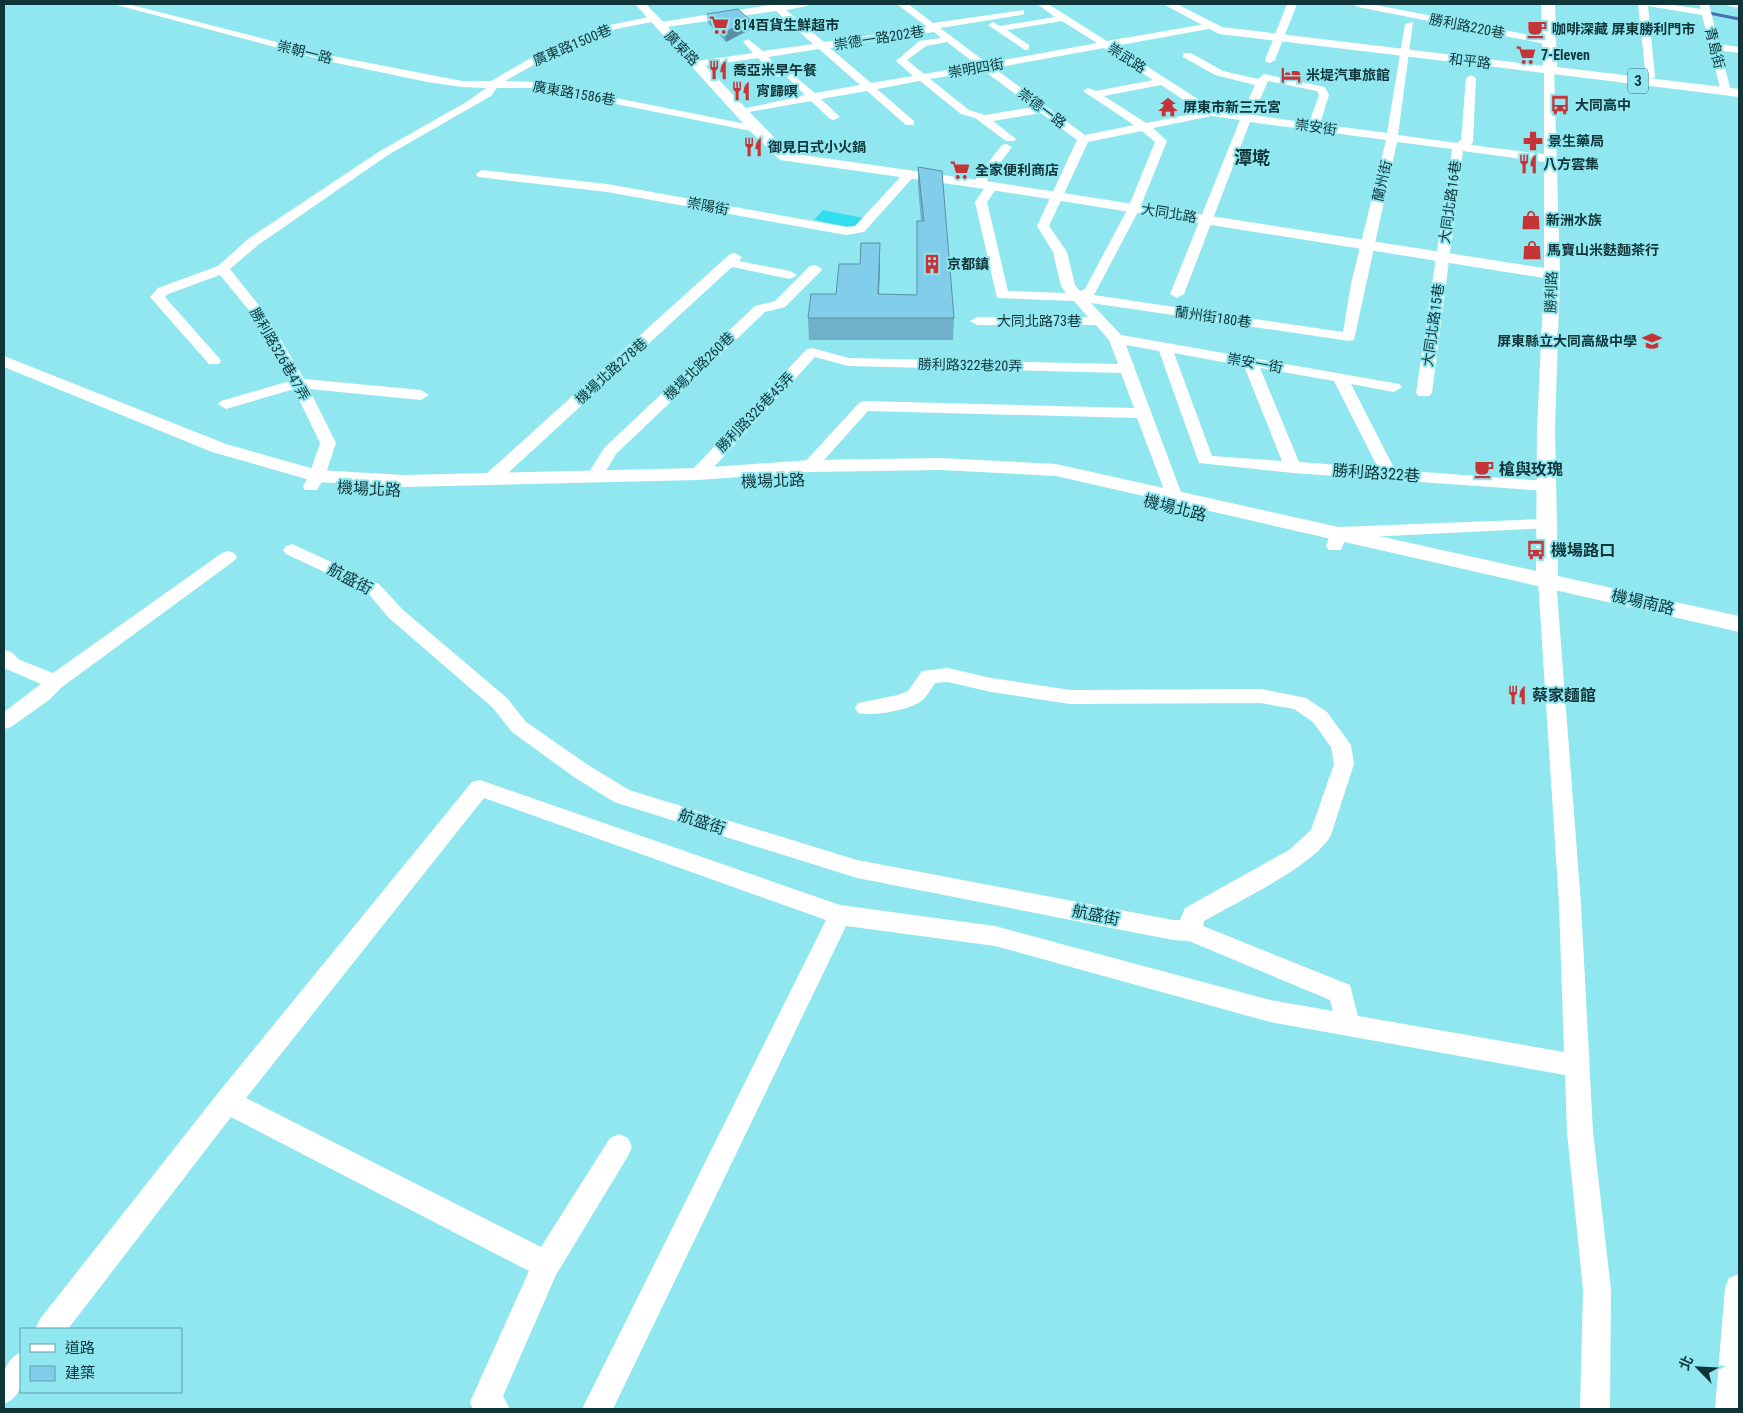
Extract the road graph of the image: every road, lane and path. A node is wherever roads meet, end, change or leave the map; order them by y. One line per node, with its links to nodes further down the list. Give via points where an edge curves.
1 (118, 4): 52 (street, 崇朝一路, via 345,62 462,84)
2 (640, 4): 21 (street, 廣東路)
3 (804, 4): 16 (street, 廣東路1500巷)
4 (902, 4): 24 (street, 崇德一路)
5 (1042, 4): 19 (street, 崇武路)
6 (1169, 4): 23 (street)
7 (1188, 4): 23 (street)
8 (1292, 4): 27 (street)
9 (1358, 4): 20 (street, 勝利路220巷)
10 (1415, 4): 20 (street, 蘭州街)
11 (1548, 4): 31 (main road, 勝利路)
12 (1643, 4): 46 (street)
13 (1651, 4): 17 (street)
14 (1731, 4): 15 (street)
15 (1739, 5)
16 (777, 7): 21 (street, 廣東路1500巷); 33 (street)
17 (1705, 9): 36 (street, 青島街)
18 (981, 17): 22 (street, 崇德一路202巷, via 1019,11); 24 (street, 崇德一路202巷); 25 (street)
19 (1064, 18): 22 (street); 32 (street, 崇武路)
20 (1412, 19): 31 (street, 勝利路220巷); 37 (street, 蘭州街)
21 (657, 22): 42 (street, 廣東路); 52 (street, 廣東路1500巷, via 613,27 573,42)
22 (1039, 23): 25 (street); 26 (street)
23 (1210, 23): 27 (street, 和平路, via 1219,30); 32 (street, 崇明四街)
24 (934, 27): 28 (street, 崇德一路202巷); 29 (street, 崇德一路)
25 (998, 28): 35 (street)
26 (1048, 29)
27 (1280, 34): 37 (street, 和平路); 41 (street)
28 (876, 38): 33 (street, 崇德一路202巷); 34 (street)
29 (952, 39): 43 (street, 崇德一路); 48 (street, via 923,43 903,59)
30 (748, 42): 40 (street)
31 (1550, 42): 44 (main road, 勝利路)
32 (1107, 45): 43 (street, 崇明四街); 51 (street, 崇武路)
33 (822, 47): 40 (street, 崇德一路202巷); 53 (street)
34 (888, 47)
35 (1025, 47)
36 (1714, 47): 38 (street); 54 (street, 青島街)
37 (1405, 49): 44 (street, 和平路); 66 (street, 蘭州街)
38 (1739, 50)
39 (1187, 55): 50 (street, via 1219,73)
40 (762, 56): 42 (street, 崇德一路202巷); 45 (street)
41 (1270, 60)
42 (697, 64): 57 (street, 廣東路)
43 (987, 67): 48 (street, 崇明四街); 56 (street, 崇德一路)
44 (1550, 67): 46 (main road, 和平路 / 3); 54 (main road, 和平路 / 3); 70 (street, 勝利路)
45 (780, 74)
46 (1650, 76): 54 (main road, 和平路 / 3)
47 (792, 77): 55 (street)
48 (920, 78): 53 (street, 崇明四街); 61 (street, via 965,112)
49 (1471, 78): 68 (street, 大同北路16巷, via 1466,142)
50 (1262, 80): 60 (street); 64 (street, via 1321,89 1324,95)
51 (1164, 81): 58 (street, 崇武路); 63 (street, via 1091,93)
52 (495, 83): 65 (street, 廣東路1586巷, via 536,84); 79 (street, via 487,94 384,153 252,242)
53 (868, 87): 55 (street, 崇明四街); 62 (street)
54 (1732, 90)
55 (813, 97): 57 (street, 崇明四街); 59 (street)
56 (1043, 109): 61 (street); 67 (street, 崇德一路)
57 (742, 112): 65 (street, 廣東路)
58 (1212, 113): 60 (street, 崇安街); 63 (street, 崇安街)
59 (834, 117)
60 (1245, 118): 64 (street, 崇安街); 76 (street)
61 (983, 119): 73 (street, via 1008,143)
62 (910, 124)
63 (1143, 126): 67 (street, 崇安街); 75 (street, 大同北路73巷, via 1161,141)
64 (1313, 127): 66 (street, 崇安街)
65 (756, 129): 69 (street, 廣東路)
66 (1392, 138): 68 (street, 崇安街); 77 (street, 蘭州街)
67 (1083, 139): 74 (street, 崇德一路)
68 (1458, 147): 70 (street, 崇安街); 78 (street, 大同北路16巷)
69 (785, 157): 72 (street, 大同北路)
70 (1551, 159): 81 (street, 勝利路)
71 (482, 174): 72 (street, 崇陽街, via 607,188 846,231 859,229)
72 (910, 174): 73 (street, 大同北路)
73 (985, 185): 74 (street, 大同北路); 84 (street, 蘭州街180巷, via 981,202 1002,295)
74 (1056, 196): 75 (street, 大同北路); 84 (street, 崇德一路, via 1043,226 1060,252 1068,286)
75 (1134, 208): 76 (street, 大同北路); 84 (street, 大同北路73巷, via 1090,292)
76 (1208, 220): 77 (street, 大同北路); 83 (street)
77 (1367, 244): 78 (street, 大同北路); 87 (street, 蘭州街)
78 (1442, 257): 81 (street, 大同北路); 99 (street, 大同北路15巷)
79 (223, 269): 91 (street, via 157,296); 97 (street, 勝利路326巷47弄, via 258,314)
80 (815, 269): 107 (street, 機場北路260巷, via 780,304 760,308 610,451)
81 (1552, 274): 110 (street, 勝利路)
82 (790, 275): 108 (street, 機場北路278巷, via 732,260)
83 (1176, 294)
84 (1076, 297): 86 (street); 87 (street, 蘭州街180巷)
85 (977, 321): 86 (street, 大同北路73巷)
86 (1100, 321): 88 (street)
87 (1349, 337)
88 (1116, 339): 89 (street, 崇安一街); 94 (street)
89 (1166, 348): 93 (street, 崇安一街); 104 (street, 勝利路322巷, via 1205,460)
90 (812, 352): 94 (street, 勝利路322巷20弄, via 848,362); 106 (street, 勝利路326巷45弄)
91 (214, 360)
92 (4, 361): 109 (street, 機場北路, via 219,448)
93 (1250, 362): 96 (street, 崇安一街); 104 (street)
94 (1128, 369): 102 (street)
95 (4, 377): 109 (street, 機場北路, via 106,419 287,481)
96 (1340, 378): 98 (street, 崇安一街); 105 (street)
97 (299, 383): 100 (street); 101 (street); 109 (street, 勝利路326巷47弄, via 328,443)
98 (1394, 387)
99 (1424, 394)
100 (422, 395)
101 (226, 404)
102 (1142, 413): 103 (street, via 864,406); 111 (street)
103 (810, 466): 106 (street, 機場北路); 111 (street, 機場北路, via 940,464 1031,468 1056,470)
104 (1293, 468): 105 (street, 勝利路322巷)
105 (1389, 473): 110 (street, 勝利路322巷)
106 (698, 474): 107 (street, 機場北路)
107 (594, 477): 108 (street, 機場北路)
108 (491, 479): 109 (street, 機場北路)
109 (314, 481): 113 (street, 機場北路, via 399,491 996,475 1090,488)
110 (1546, 486): 112 (street, 勝利路)
111 (1174, 495): 113 (street, 機場北路)
112 (1546, 524): 113 (street); 116 (street, 勝利路)
113 (1337, 539): 116 (street, 機場北路)
114 (292, 550): 124 (street, 航盛街, via 373,588 396,614 500,703 519,727 622,796 857,869)
115 (228, 557): 120 (street)
116 (1548, 588): 117 (street, 機場南路); 118 (street, 機場南路); 126 (street)
117 (1739, 624)
118 (1739, 638)
119 (4, 657): 120 (street, via 13,665)
120 (54, 682): 122 (street, via 42,695)
121 (865, 708): 124 (street, via 902,702 915,696 929,676 948,675 1070,696 1261,696 1306,706 1320,717 1341,746 1344,764 1320,835 1297,856 1193,915)
122 (4, 722)
123 (840, 915): 125 (street, via 995,936 1270,1011); 127 (street, via 480,788); 135 (street)
124 (1190, 931): 125 (street, 航盛街, via 1341,993)
125 (1348, 1025): 126 (street)
126 (1578, 1066): 136 (street, via 1580,1132 1597,1290)
127 (226, 1102): 129 (street); 131 (street)
128 (620, 1147): 129 (street)
129 (546, 1265): 134 (street, via 485,1402)
130 (1739, 1288): 137 (street)
131 (51, 1328)
132 (20, 1368): 133 (street)
133 (4, 1389)
134 (495, 1409)
135 (597, 1409)
136 (1595, 1409)
137 (1730, 1409)

